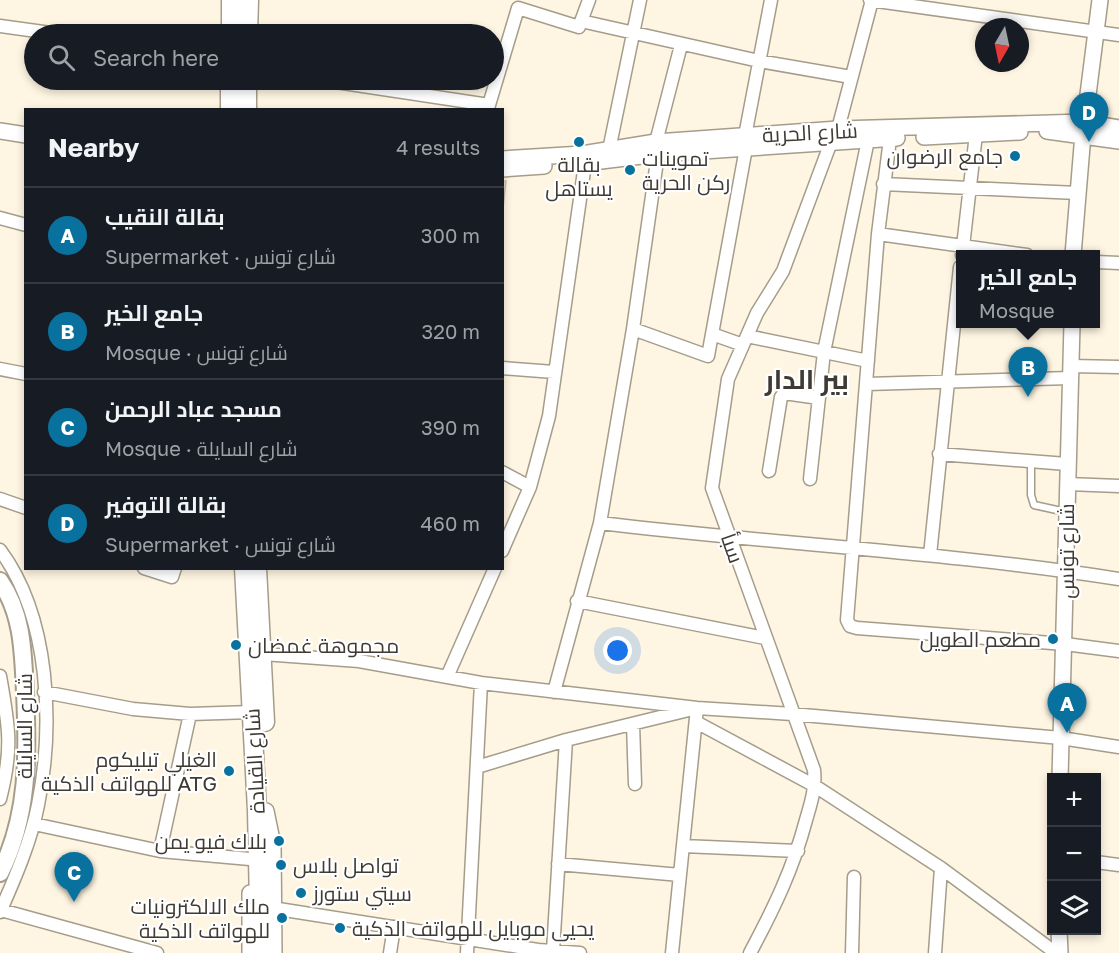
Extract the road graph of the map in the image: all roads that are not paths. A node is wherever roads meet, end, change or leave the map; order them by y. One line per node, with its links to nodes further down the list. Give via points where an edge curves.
1 (231, 0): 9 (main road)
2 (249, 0): 10 (main road)
3 (589, 0): 8 (street)
4 (640, 0): 14 (street)
5 (771, 0): 18 (street)
6 (871, 0): 13 (street); 19 (street, سبأ)
7 (1100, 0): 13 (street)
8 (581, 21): 14 (street); 17 (street, via 579,27 518,8)
9 (231, 24)
10 (248, 24)
11 (0, 26): 12 (street)
12 (24, 29)
13 (1094, 32): 15 (street); 28 (street)
14 (632, 34): 16 (street); 39 (street)
15 (1119, 35)
16 (681, 45): 18 (street); 38 (street)
17 (504, 55)
18 (759, 61): 19 (street); 37 (street)
19 (851, 77): 33 (street, سبأ)
20 (230, 90): 24 (main road)
21 (247, 90): 25 (main road)
22 (389, 90): 23 (street, via 489,105)
23 (493, 90)
24 (230, 108)
25 (247, 108)
26 (0, 123): 27 (street)
27 (24, 126)
28 (1084, 128): 29 (street, شارع الحرية); 31 (street); 33 (street, شارع الحرية, via 980,123); 36 (street); 45 (street)
29 (1119, 128)
30 (0, 131): 32 (street)
31 (976, 134): 34 (street); 44 (street)
32 (24, 135)
33 (834, 136): 35 (street); 37 (street, شارع الحرية); 57 (street, سبأ, via 783,271)
34 (890, 139): 35 (street); 43 (street)
35 (868, 140): 58 (street)
36 (1119, 141)
37 (746, 142): 38 (street, شارع الحرية); 56 (street)
38 (657, 148): 39 (street, شارع الحرية); 41 (street); 55 (street)
39 (609, 150): 40 (street, شارع الحرية)
40 (504, 159)
41 (585, 164): 42 (street); 63 (street)
42 (504, 169)
43 (883, 184): 44 (street); 48 (street)
44 (970, 190): 45 (street); 49 (street)
45 (1078, 194): 50 (street)
46 (0, 218): 47 (street)
47 (24, 224)
48 (878, 234): 49 (street); 59 (street)
49 (962, 250)
50 (1073, 250)
51 (1100, 262): 52 (street)
52 (1119, 263)
53 (956, 302): 66 (street)
54 (1072, 328): 64 (street, شارع تونس)
55 (633, 329): 56 (street, via 708,356); 81 (street)
56 (712, 334): 57 (street)
57 (745, 341): 58 (street); 82 (street, سبأ, via 728,379 712,488)
58 (824, 352): 59 (street); 68 (street)
59 (868, 361): 67 (street)
60 (504, 368): 63 (street)
61 (1119, 368): 64 (street)
62 (0, 369): 65 (street)
63 (554, 372): 77 (street, via 549,416)
64 (1071, 372): 66 (street); 71 (street, شارع تونس)
65 (24, 374)
66 (947, 382): 67 (street); 69 (street)
67 (867, 384): 84 (street)
68 (819, 398): 72 (street, via 784,393 781,397); 74 (street)
69 (939, 454): 70 (street); 86 (street)
70 (1031, 461): 71 (street); 80 (lane, via 1034,505)
71 (1067, 464): 75 (street, شارع تونس)
72 (770, 471)
73 (504, 473): 77 (street)
74 (810, 478)
75 (1067, 484): 76 (street); 80 (street, شارع تونس)
76 (1119, 486)
77 (530, 487): 83 (street)
78 (0, 499): 79 (street)
79 (24, 507)
80 (1067, 512): 92 (street, شارع تونس)
81 (600, 523): 82 (street); 95 (street)
82 (730, 539): 84 (street); 96 (street, سبأ)
83 (504, 546)
84 (854, 549): 86 (street); 97 (street, via 850,626)
85 (0, 550): 103 (street, via 19,579 32,611)
86 (930, 555): 92 (street)
87 (150, 570): 88 (street, via 172,577)
88 (174, 570)
89 (244, 570): 106 (main road, شارع القيادة)
90 (257, 570): 99 (main road, شارع القيادة)
91 (494, 570): 101 (street)
92 (1067, 571): 93 (street); 97 (street, شارع تونس)
93 (1119, 579)
94 (0, 581): 130 (main road, شارع السايلة, via 12,603 22,638 28,754 21,809)
95 (577, 601): 96 (street); 104 (street)
96 (765, 638): 108 (street, سبأ)
97 (1065, 644): 98 (street); 112 (street, شارع تونس)
98 (1119, 651)
99 (263, 654): 101 (street, via 359,661); 120 (main road, شارع القيادة)
100 (0, 676): 111 (street)
101 (447, 677): 102 (street)
102 (481, 683): 104 (street); 115 (street)
103 (44, 692): 107 (street, via 133,709); 121 (street, via 44,762)
104 (554, 692): 105 (street)
105 (697, 708): 108 (street); 109 (street); 110 (street)
106 (252, 712): 107 (street); 120 (main road, شارع القيادة)
107 (190, 714): 123 (street)
108 (792, 714): 112 (street); 118 (street, سبأ, via 814,770)
109 (696, 722): 118 (street); 122 (street)
110 (633, 724): 113 (street); 117 (street)
111 (4, 728): 119 (street, via 9,764)
112 (1061, 738): 114 (street); 116 (street, شارع تونس)
113 (566, 740): 115 (street); 127 (street)
114 (1119, 747)
115 (477, 767): 137 (street)
116 (1060, 773)
117 (635, 784)
118 (815, 786): 124 (street, سبأ); 129 (street)
119 (0, 799)
120 (262, 811): 125 (street); 133 (street, via 273,845); 142 (main road, شارع القيادة); 143 (main road, شارع القيادة)
121 (34, 824): 123 (street); 134 (street)
122 (683, 846): 124 (street); 131 (street)
123 (160, 851): 125 (street)
124 (798, 851): 149 (street, سبأ, via 783,891)
125 (250, 859): 141 (street)
126 (1101, 863): 128 (street)
127 (558, 864): 131 (street); 138 (street)
128 (1119, 865)
129 (941, 868): 151 (street); 152 (street)
130 (0, 873)
131 (680, 875): 148 (street)
132 (854, 877): 150 (street)
133 (272, 908): 135 (street); 144 (street)
134 (0, 911): 140 (street)
135 (394, 927): 137 (street); 145 (street)
136 (1059, 935): 153 (street)
137 (470, 940): 139 (street); 146 (street)
138 (553, 951): 139 (street); 147 (street)
139 (538, 952)
140 (157, 953)
141 (250, 953)
142 (260, 953)
143 (267, 953)
144 (274, 953)
145 (390, 953)
146 (467, 953)
147 (580, 953)
148 (672, 953)
149 (750, 953)
150 (852, 953)
151 (935, 953)
152 (1056, 953)
153 (1060, 953)

